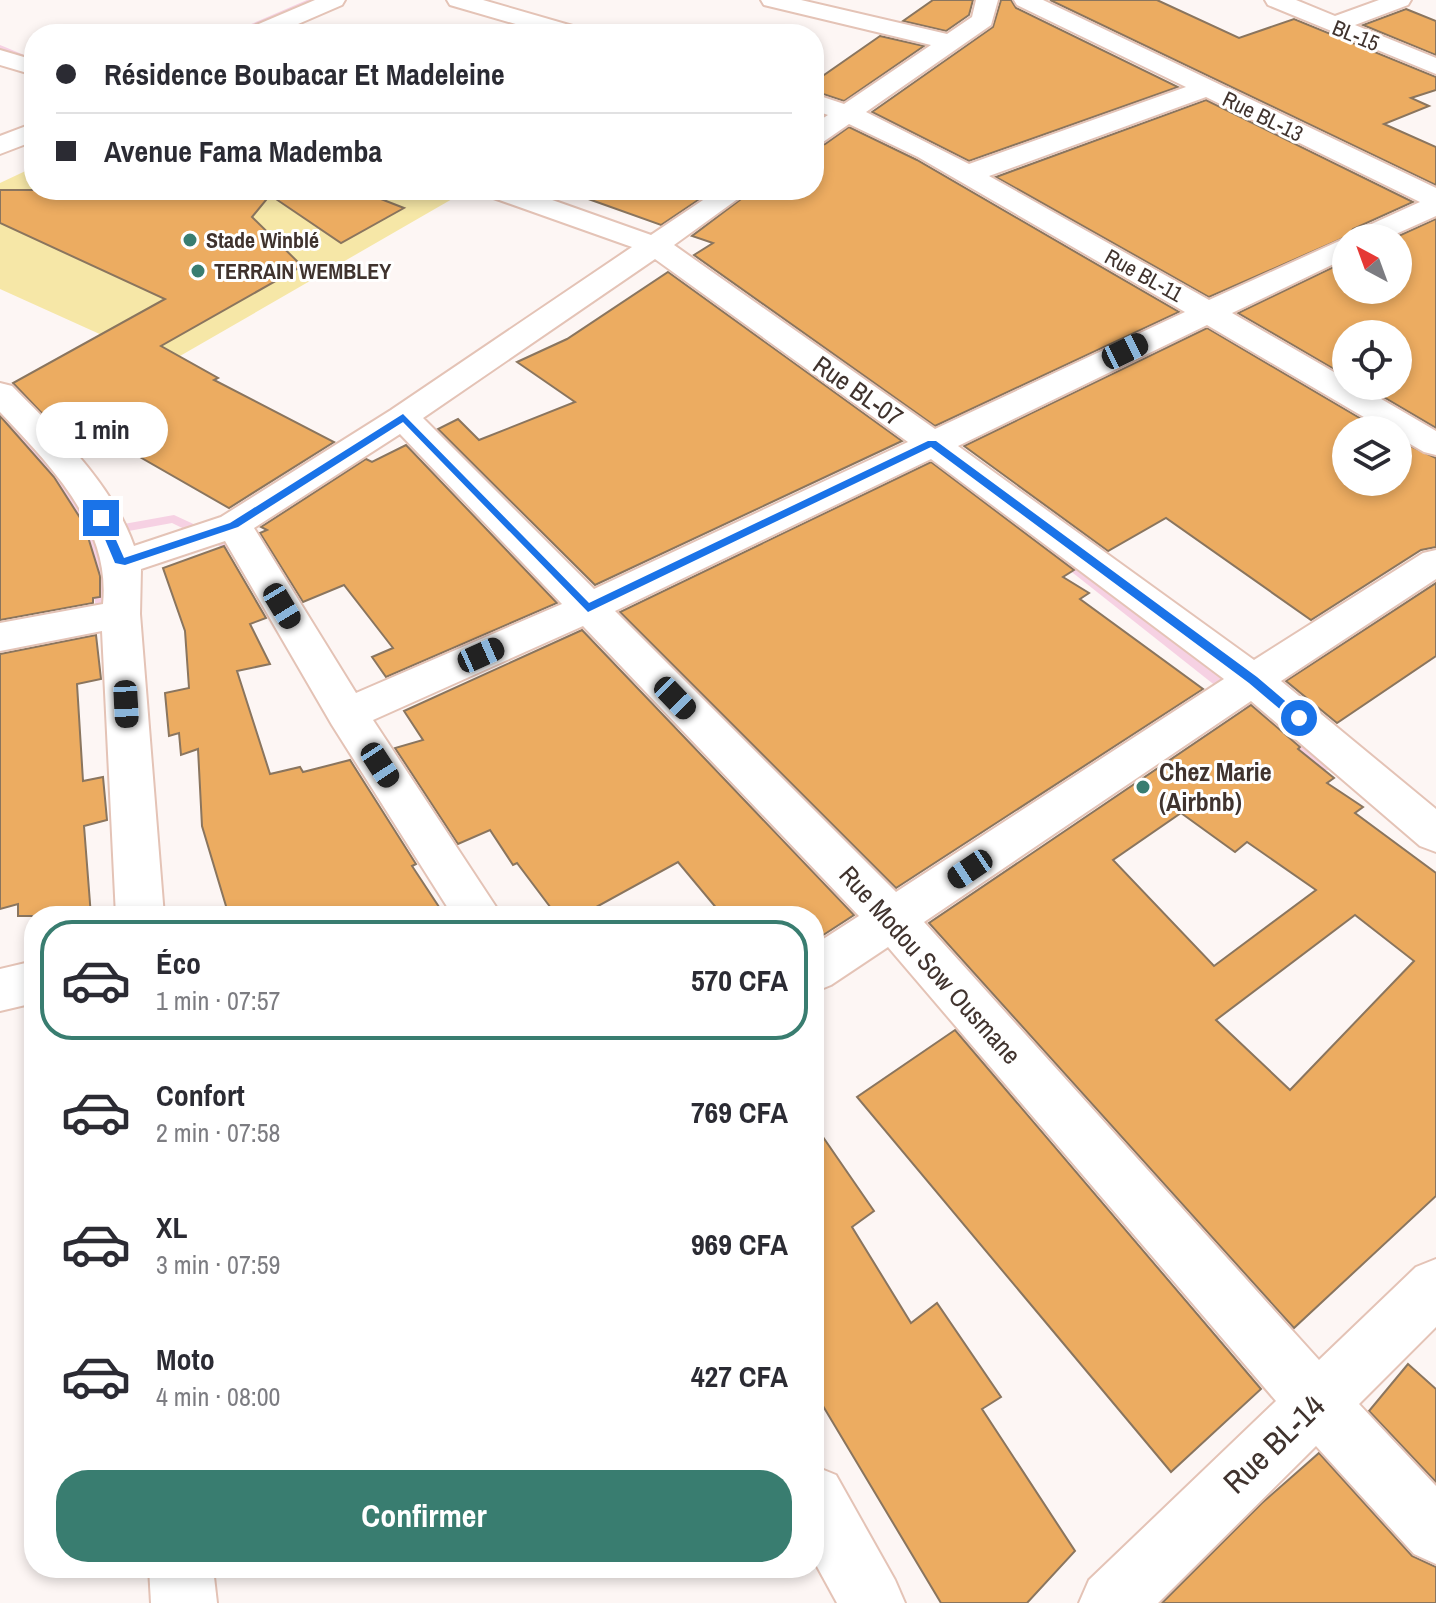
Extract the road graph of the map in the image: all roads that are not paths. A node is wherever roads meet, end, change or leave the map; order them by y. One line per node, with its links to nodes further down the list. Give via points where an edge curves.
1 (334, 0): 8 (street)
2 (458, 0): 9 (street)
3 (772, 0): 11 (street)
4 (987, 0): 11 (street, via 983,20)
5 (1025, 0): 15 (street, Rue BL-13)
6 (1276, 0): 10 (street, BL-15)
7 (1400, 0): 10 (street)
8 (278, 24)
9 (541, 24)
10 (1332, 25): 14 (street, BL-15)
11 (949, 42): 17 (street)
12 (0, 57): 13 (street)
13 (24, 65)
14 (1436, 67)
15 (1205, 89): 21 (street); 24 (street, Rue BL-13)
16 (824, 105): 17 (street, Rue BL-11)
17 (848, 112): 18 (street); 21 (street, Rue BL-11)
18 (824, 129)
19 (24, 135): 20 (street)
20 (0, 146)
21 (965, 175): 28 (street, Rue BL-11)
22 (526, 200): 26 (street, Rue BL-07)
23 (722, 200): 26 (street)
24 (1436, 202): 25 (street)
25 (1392, 224)
26 (656, 246): 30 (street); 31 (street, Rue BL-07)
27 (1332, 253): 28 (street)
28 (1207, 311): 31 (street); 32 (street, Rue BL-11)
29 (0, 393): 35 (street, via 84,490)
30 (403, 417): 33 (street); 36 (street, Rue Modou Sow Ousmane)
31 (932, 443): 36 (street); 39 (street, Rue BL-07)
32 (1436, 445)
33 (234, 525): 35 (street); 40 (street)
34 (1436, 562): 39 (street)
35 (121, 563): 37 (street)
36 (588, 608): 40 (street); 44 (street, Rue Modou Sow Ousmane)
37 (121, 614): 38 (street); 42 (street)
38 (0, 637)
39 (1253, 680): 41 (street, Rue BL-07); 44 (street)
40 (347, 714): 43 (street)
41 (1436, 834)
42 (139, 906)
43 (472, 906)
44 (893, 920): 45 (street); 49 (street, Rue Modou Sow Ousmane)
45 (824, 965)
46 (24, 984): 47 (street)
47 (0, 990)
48 (1436, 1287): 49 (street, Rue BL-14)
49 (1316, 1402): 51 (street, Rue Modou Sow Ousmane); 55 (street, Rue BL-14)
50 (824, 1515): 54 (street)
51 (1436, 1532)
52 (182, 1578): 53 (street)
53 (184, 1603)
54 (872, 1603)
55 (1112, 1603)

